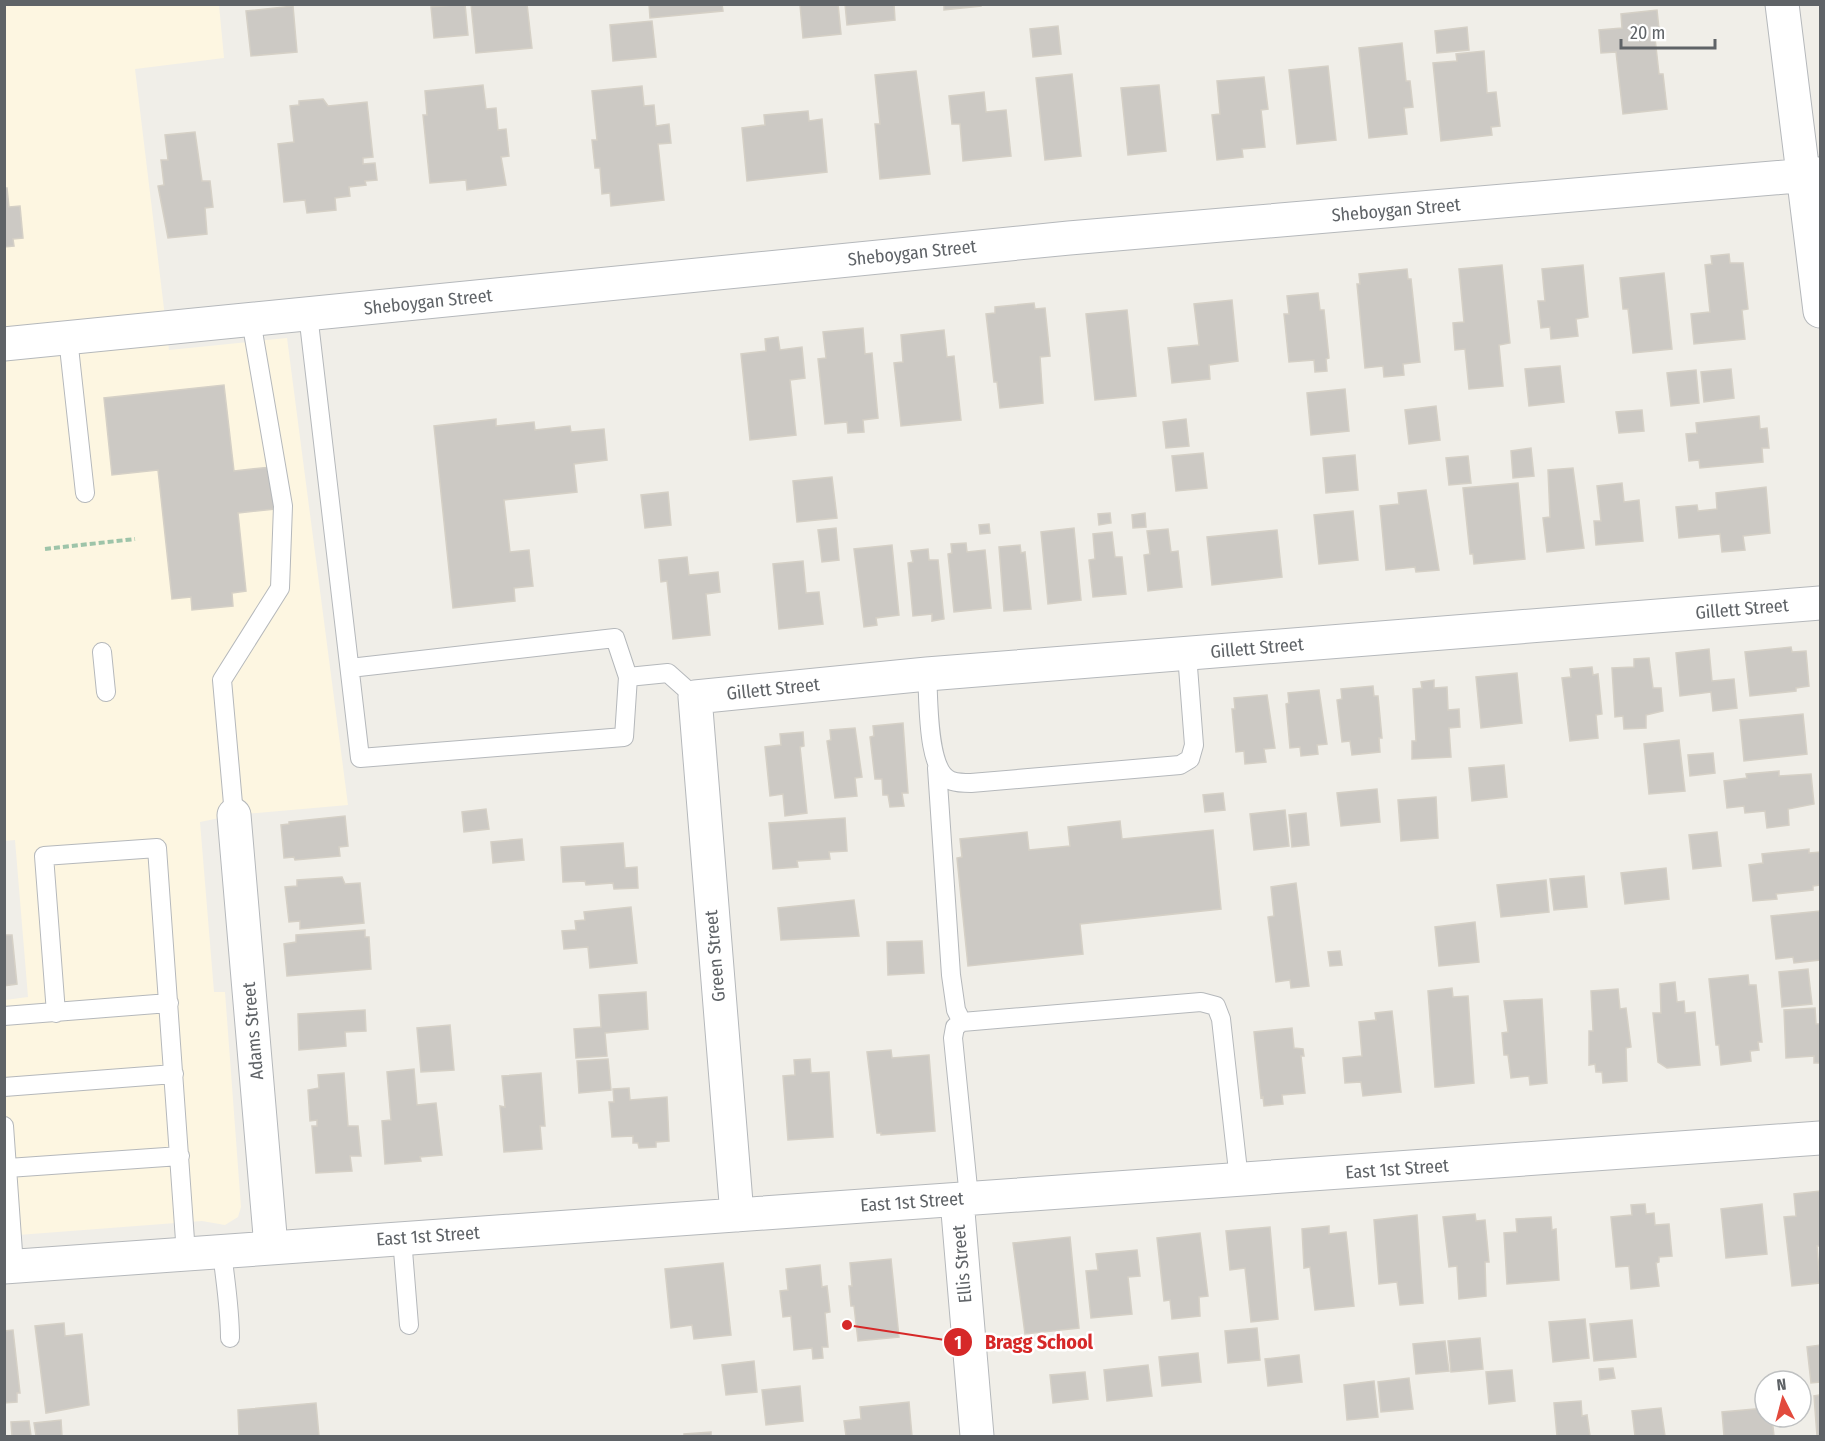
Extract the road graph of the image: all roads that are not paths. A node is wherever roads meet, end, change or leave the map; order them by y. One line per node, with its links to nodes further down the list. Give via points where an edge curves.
1 (1782, 4): 2 (street)
2 (1812, 175): 3 (street); 4 (street, Sheboygan Street, via 1069,238)
3 (1821, 311)
4 (308, 314): 5 (street, Sheboygan Street); 12 (lane)
5 (251, 320): 6 (street, Sheboygan Street); 18 (lane, via 282,506 280,588 222,680)
6 (68, 338): 7 (street, Sheboygan Street); 8 (lane)
7 (4, 344)
8 (85, 493)
9 (1821, 603): 11 (street, Gillett Street)
10 (102, 652): 15 (lane)
11 (1187, 654): 13 (street, Gillett Street); 17 (lane, via 1194,745 1190,759 1180,765 971,783 951,781)
12 (350, 668): 14 (lane, via 615,638); 14 (lane, via 360,758 624,737)
13 (927, 674): 16 (street, Gillett Street); 17 (lane)
14 (628, 677): 16 (lane, via 668,673)
15 (106, 693)
16 (695, 697): 31 (street, Green Street)
17 (937, 768): 22 (lane, via 951,975 956,1010)
18 (234, 815): 33 (street, Adams Street)
19 (169, 1004): 20 (lane); 20 (lane, via 158,848 44,856); 23 (lane)
20 (56, 1013): 21 (lane)
21 (4, 1016)
22 (962, 1022): 29 (lane, via 1201,1002 1216,1006 1221,1019); 30 (lane, via 955,1028 953,1038)
23 (174, 1074): 24 (lane); 27 (lane)
24 (4, 1087)
25 (4, 1126): 28 (lane)
26 (1821, 1138): 29 (street, East 1st Street)
27 (180, 1156): 28 (lane); 35 (lane)
28 (8, 1168): 36 (lane)
29 (1239, 1180): 30 (street, East 1st Street)
30 (963, 1199): 31 (street, East 1st Street); 39 (street, Ellis Street)
31 (737, 1215): 32 (street, East 1st Street)
32 (402, 1238): 33 (street, East 1st Street); 37 (lane)
33 (271, 1247): 34 (street, East 1st Street)
34 (222, 1251): 35 (street, East 1st Street); 38 (lane, via 230,1302)
35 (186, 1254): 36 (street, East 1st Street)
36 (9, 1267)
37 (409, 1325)
38 (230, 1338)
39 (977, 1437)

